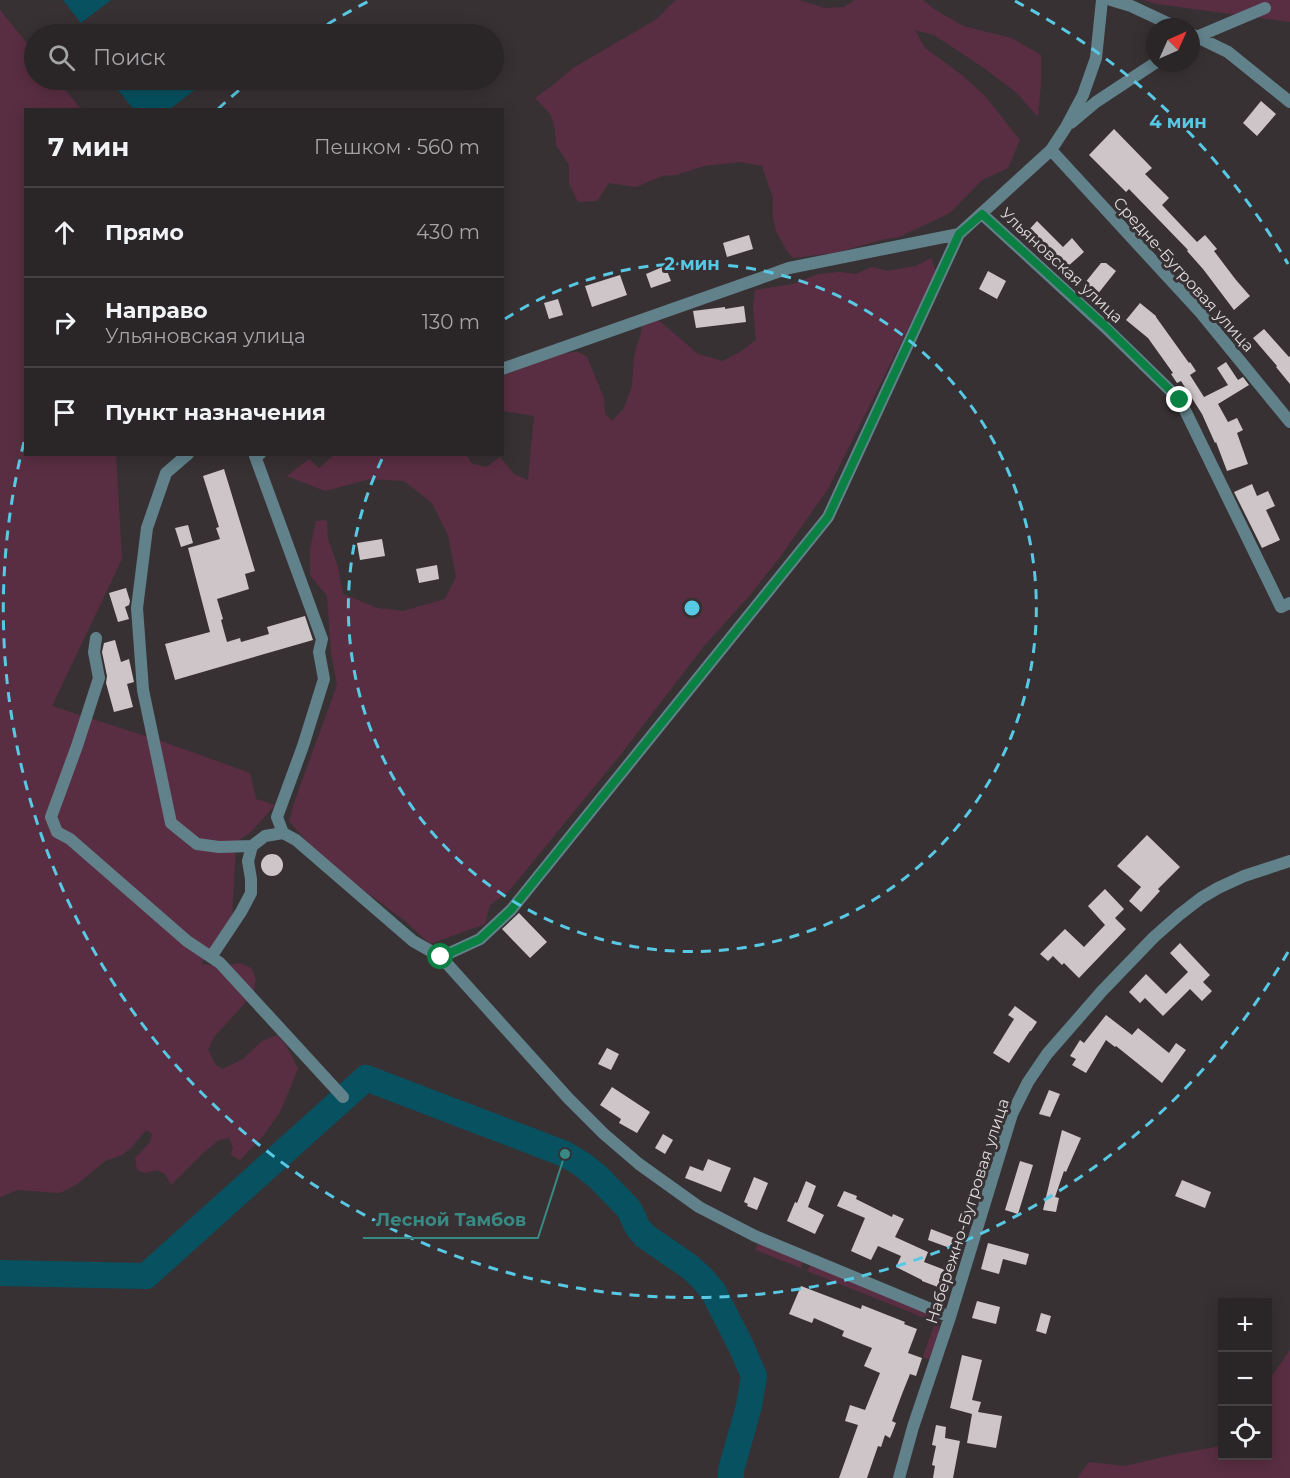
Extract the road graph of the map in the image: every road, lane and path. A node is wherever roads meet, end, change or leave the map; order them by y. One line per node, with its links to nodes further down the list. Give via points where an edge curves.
1 (1102, 0): 9 (street, via 1096,58)
2 (1111, 0): 4 (street)
3 (1264, 8): 5 (street)
4 (1157, 18)
5 (1200, 34)
6 (1200, 40): 8 (street, via 1228,52)
7 (1146, 69): 9 (street)
8 (1290, 102)
9 (1066, 127): 10 (street)
10 (1051, 150): 11 (street); 14 (street, Средне-Бугровая улица, via 1200,312)
11 (982, 214): 12 (street); 17 (street, Ульяновская улица, via 1180,400 1281,607)
12 (959, 234): 13 (street, via 789,268); 23 (street, via 828,517 511,910 480,939)
13 (504, 368)
14 (1290, 422)
15 (186, 456): 20 (street, via 166,473 147,528 137,608 143,690 171,823 197,844)
16 (256, 456): 19 (street, via 322,639 319,652 324,679 277,818)
17 (1290, 603)
18 (96, 638): 22 (street, via 94,652 99,678 51,817 57,832)
19 (283, 832): 20 (street, via 265,836); 23 (street, via 413,941)
20 (252, 846): 22 (street, via 248,861 251,893)
21 (1290, 861): 25 (street, Набережно-Бугровая улица, via 1218,888 1179,915 1102,991 1047,1054 1012,1114)
22 (211, 957): 24 (street)
23 (441, 957): 25 (street, via 604,1134 699,1207 755,1236)
24 (343, 1097)
25 (950, 1317): 26 (street, Набережно-Бугровая улица)
26 (899, 1478)

